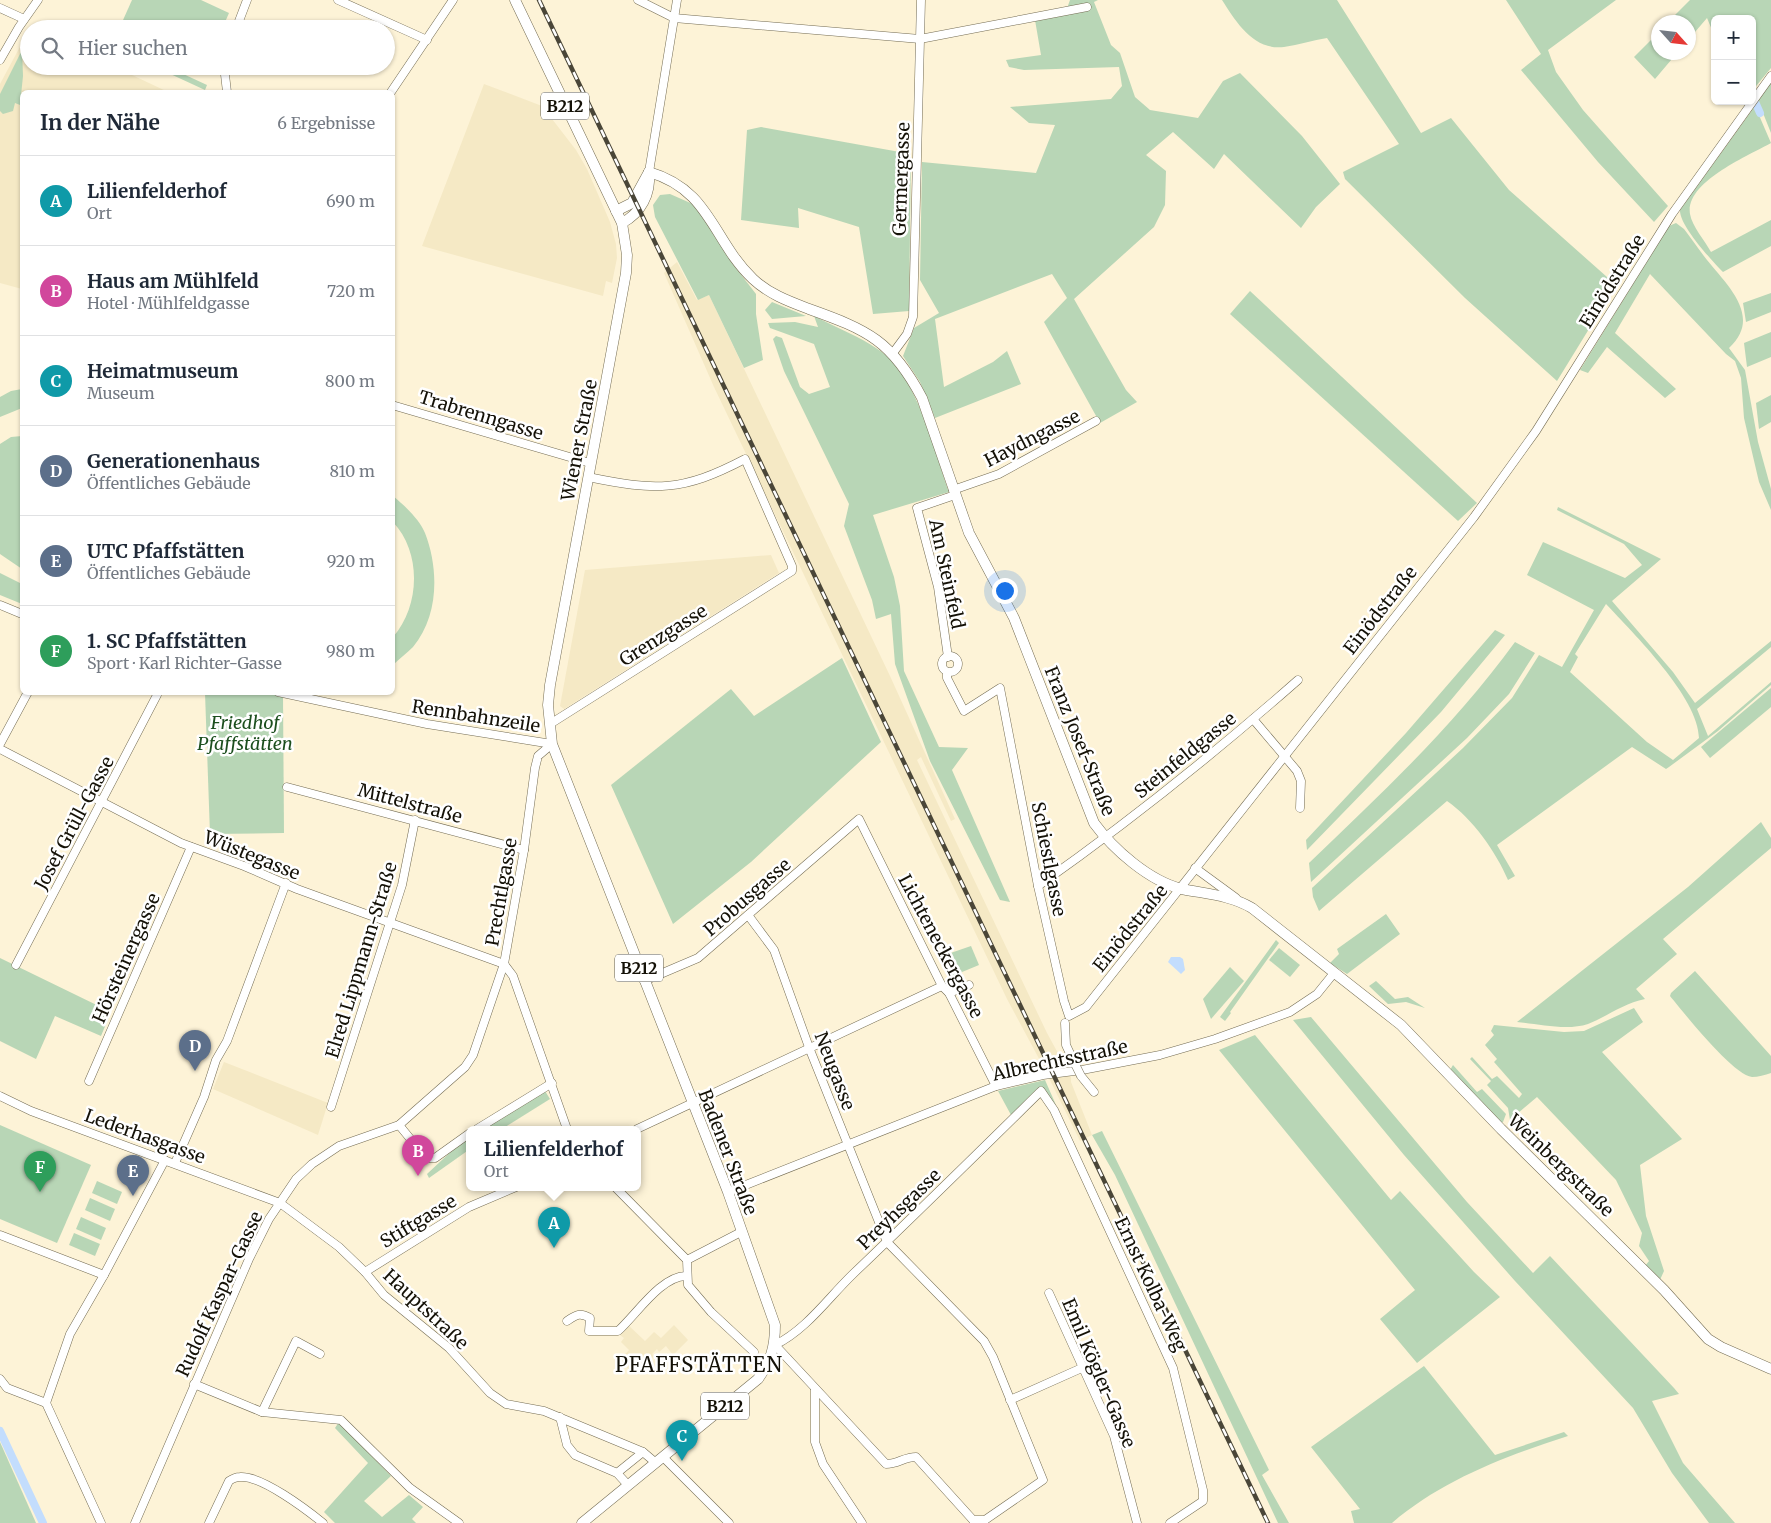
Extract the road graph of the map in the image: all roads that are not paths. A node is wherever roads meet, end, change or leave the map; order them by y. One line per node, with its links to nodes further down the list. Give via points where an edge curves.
1 (38, 0): 12 (street)
2 (247, 0): 13 (street)
3 (338, 0): 14 (street)
4 (453, 0): 18 (street)
5 (515, 0): 25 (main road, B212)
6 (638, 0): 11 (street)
7 (677, 0): 11 (street)
8 (921, 0): 17 (street, Germergasse)
9 (1087, 6): 17 (street)
10 (0, 8): 12 (street)
11 (674, 18): 17 (street); 24 (street)
12 (24, 19)
13 (239, 20)
14 (382, 20)
15 (20, 26): 19 (street)
16 (395, 26): 18 (street)
17 (920, 39): 27 (street, Germergasse, via 913,317 907,334)
18 (427, 40): 23 (street)
19 (0, 60)
20 (225, 75): 22 (street)
21 (1771, 76): 47 (street, Einödstraße, via 1672,214 1536,431 1474,516)
22 (227, 90)
23 (392, 90)
24 (649, 172): 25 (main road, via 632,203); 26 (main road, via 650,182 637,214); 27 (main road, Franz Josef-Straße, via 681,186 696,198 736,259 766,291 843,321)
25 (616, 211): 26 (main road, B212)
26 (622, 222): 30 (main road, Wiener Straße / B212, via 626,273)
27 (894, 353): 32 (main road, Franz Josef-Straße, via 922,398)
28 (395, 406): 30 (street, Trabrenngasse)
29 (1096, 421): 32 (street, Haydngasse, via 999,474)
30 (590, 463): 31 (main road, Wiener Straße / B212)
31 (588, 477): 43 (main road, Wiener Straße / B212, via 550,685); 43 (street, Grenzgasse, via 628,486 671,487 704,480 745,459 792,571)
32 (954, 492): 35 (street, Am Steinfeld, via 917,508 938,587); 53 (main road, Franz Josef-Straße, via 969,533 1014,618 1094,822)
33 (0, 605): 34 (street)
34 (20, 613)
35 (948, 657): 36 (street, Am Steinfeld, via 942,665); 36 (street, Am Steinfeld, via 955,658 958,666)
36 (947, 672): 38 (street, Am Steinfeld, via 964,711)
37 (1298, 680): 42 (street, Steinfeldgasse)
38 (1000, 688): 58 (street, Schiestlgasse)
39 (26, 695): 44 (street)
40 (156, 695): 49 (street, Josef Grüll-Gasse)
41 (292, 695): 45 (street, Rennbahnzeile, via 427,724)
42 (1253, 719): 47 (street); 53 (street, Steinfeldgasse)
43 (550, 724): 45 (main road, Badener Straße / B212)
44 (0, 744)
45 (552, 744): 55 (street, Prechtlgasse, via 538,756); 66 (main road, Badener Straße / B212)
46 (0, 749): 49 (street, Wüstegasse)
47 (1283, 758): 50 (street, via 1301,781); 56 (street, Einödstraße)
48 (287, 787): 52 (street, Mittelstraße)
49 (102, 803): 54 (street, Wüstegasse); 64 (street, Josef Grüll-Gasse)
50 (1300, 808)
51 (859, 819): 61 (street, Probusgasse); 68 (street, Lichteneckergasse)
52 (415, 820): 55 (street, Mittelstraße); 62 (street, Elred Lippmann-Straße)
53 (1105, 839): 58 (street, Steinfeldgasse); 59 (main road, Franz Josef-Straße, via 1158,880)
54 (191, 847): 57 (street, Wüstegasse); 73 (street, Hörsteinergasse)
55 (524, 850): 63 (street, Prechtlgasse)
56 (1195, 868): 59 (street, Einödstraße); 60 (street)
57 (286, 883): 62 (street, Wüstegasse); 88 (street, via 227,1041 216,1060 204,1097)
58 (1038, 886): 70 (street, Schiestlgasse, via 1069,1016)
59 (1181, 889): 60 (main road, Franz Josef-Straße); 70 (street, Einödstraße)
60 (1237, 899): 65 (main road, Franz Josef-Straße)
61 (748, 915): 66 (street, Probusgasse, via 698,958); 72 (street, Neugasse, via 774,950)
62 (391, 923): 63 (street, Wüstegasse); 80 (street, Elred Lippmann-Straße)
63 (504, 964): 74 (street, Prechtlgasse, via 513,976); 81 (street, Rudolf Kaspar-Gasse, via 473,1055 465,1067)
64 (16, 965)
65 (1334, 973): 75 (street, Albrechtsstraße, via 1317,994 1290,1012 1215,1039 1160,1054); 106 (main road, Weinbergstraße, via 1422,1045 1702,1332 1721,1347)
66 (644, 981): 79 (main road, Badener Straße / B212)
67 (970, 985): 69 (street)
68 (942, 986): 69 (street, Lichteneckergasse); 72 (street)
69 (950, 994): 75 (street, Lichteneckergasse)
70 (1086, 1007)
71 (1066, 1023): 77 (street, bridge, via 1066,1045 1081,1076)
72 (810, 1050): 79 (street); 86 (street, Neugasse)
73 (89, 1081)
74 (552, 1083): 82 (street); 83 (street, Prechtlgasse)
75 (996, 1086): 86 (street, Albrechtsstraße)
76 (1041, 1091): 95 (street, Preyhsgasse); 129 (street, Ernst Kolba-Weg, via 1054,1110 1173,1368 1203,1502)
77 (1094, 1092)
78 (0, 1096): 87 (street, Lederhasgasse, via 31,1111)
79 (692, 1103): 84 (street); 91 (main road, Badener Straße / B212)
80 (331, 1107)
81 (399, 1125): 85 (street, via 426,1158 435,1158); 92 (street, Rudolf Kaspar-Gasse, via 339,1146 296,1179)
82 (482, 1126)
83 (566, 1126)
84 (641, 1127)
85 (466, 1136)
86 (848, 1144): 91 (street, Albrechtsstraße); 95 (street, Neugasse)
87 (165, 1160): 88 (street, Lederhasgasse); 98 (street)
88 (174, 1163): 92 (street, Lederhasgasse)
89 (507, 1191): 97 (street, Stiftgasse, via 469,1207)
90 (619, 1191): 96 (street)
91 (728, 1192): 93 (main road, Badener Straße / B212)
92 (280, 1203): 97 (street, Hauptstraße, via 339,1246); 108 (street, Rudolf Kaspar-Gasse, via 249,1259)
93 (741, 1232): 96 (street); 102 (main road, Badener Straße / B212, via 772,1312)
94 (0, 1235): 98 (street)
95 (887, 1242): 102 (street, Preyhsgasse, via 813,1316 786,1340); 110 (street, via 984,1341)
96 (687, 1260): 99 (street)
97 (365, 1272): 115 (street, Hauptstraße, via 384,1295 449,1348 490,1393 506,1404)
98 (104, 1275): 112 (street, via 70,1334)
99 (686, 1276): 101 (street, via 677,1276 658,1290 618,1331 589,1330 590,1318 583,1314); 103 (street, via 688,1285 711,1312)
100 (1049, 1293): 105 (street, Emil Kögler-Gasse)
101 (567, 1321)
102 (775, 1345): 109 (street); 117 (main road, Badener Straße / B212, via 771,1359 758,1378)
103 (754, 1352)
104 (320, 1354): 114 (street, via 296,1341)
105 (1084, 1367): 110 (street); 128 (street, Emil Kögler-Gasse, via 1114,1436)
106 (1771, 1369)
107 (0, 1379): 112 (street, via 7,1388)
108 (194, 1384): 114 (street); 121 (street, Rudolf Kaspar-Gasse)
109 (815, 1389): 111 (street); 113 (street)
110 (1010, 1400): 111 (street, via 1043,1480 985,1520 973,1520 916,1457 886,1464)
111 (828, 1402): 113 (street)
112 (46, 1403): 120 (street)
113 (816, 1411): 127 (street, via 815,1442 822,1464)
114 (262, 1412): 124 (street, via 341,1420 410,1488)
115 (560, 1417): 116 (street, Hauptstraße); 118 (street, via 567,1445 575,1455)
116 (643, 1452): 117 (street, Hauptstraße); 118 (street)
117 (660, 1460): 119 (main road, Badener Straße / B212); 126 (street, Hauptstraße)
118 (617, 1473): 119 (street)
119 (627, 1484): 125 (main road, Badener Straße / B212)
120 (101, 1523)
121 (135, 1523)
122 (208, 1523): 123 (street, via 229,1480 240,1477 251,1478 295,1501)
123 (323, 1523)
124 (459, 1523)
125 (582, 1523)
126 (729, 1523)
127 (862, 1523)
128 (1137, 1523)
129 (1170, 1523)

